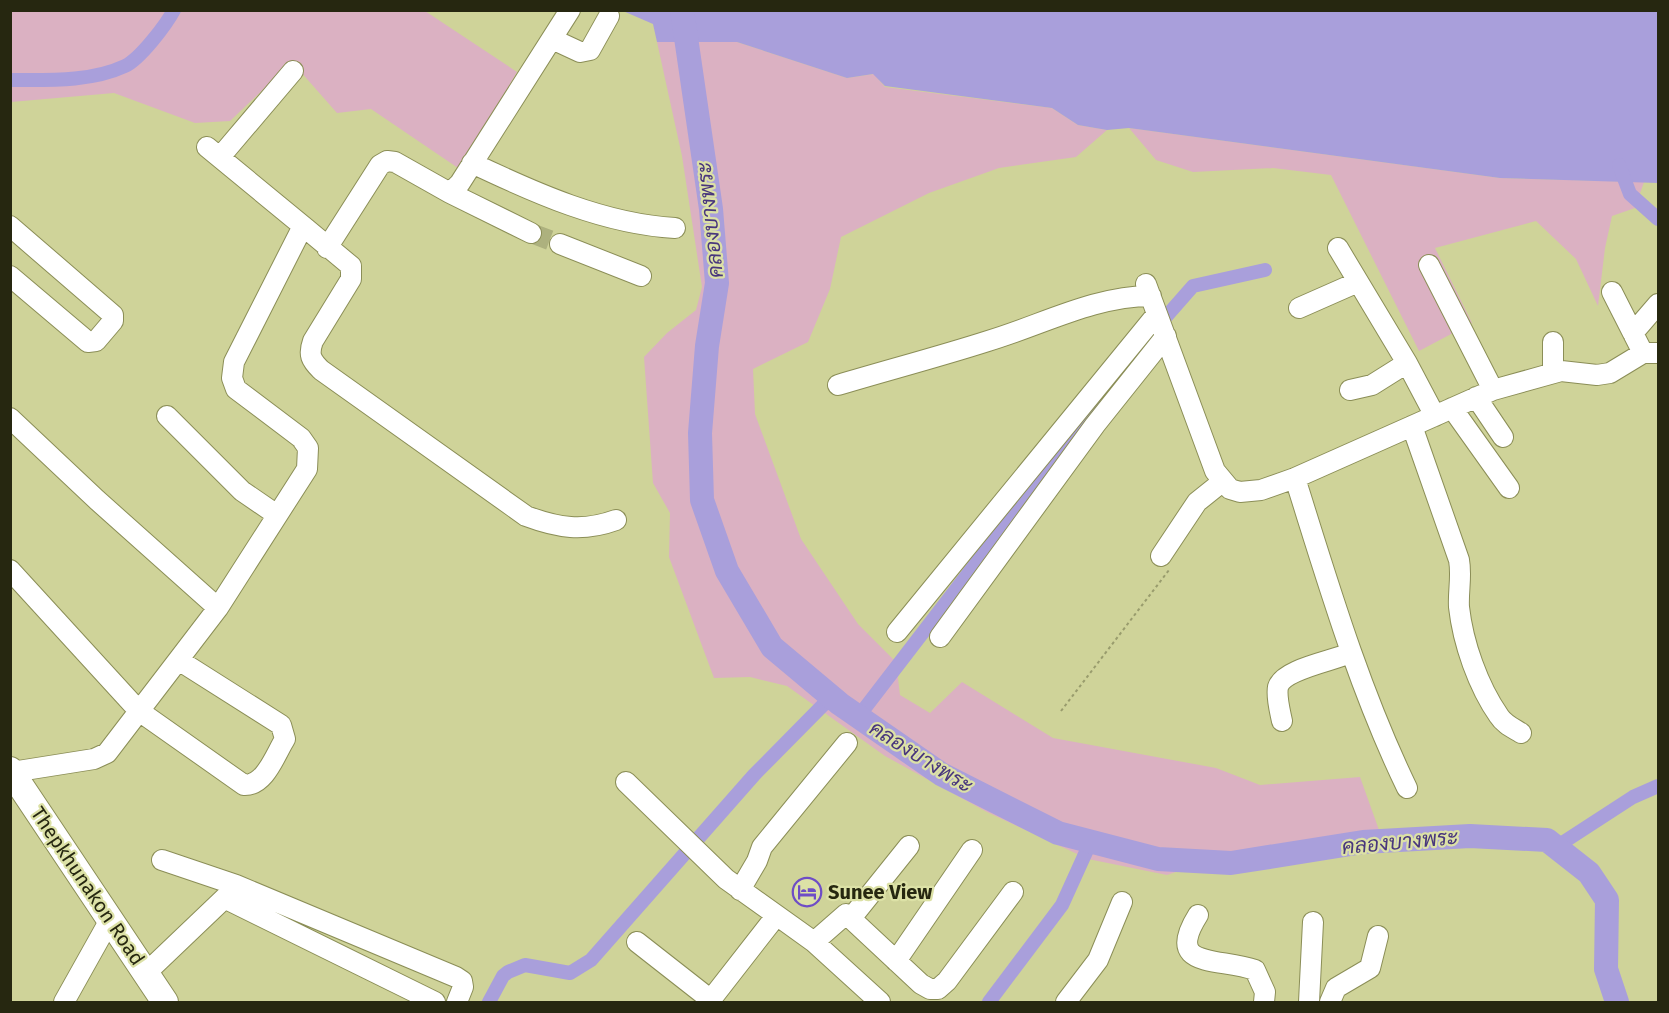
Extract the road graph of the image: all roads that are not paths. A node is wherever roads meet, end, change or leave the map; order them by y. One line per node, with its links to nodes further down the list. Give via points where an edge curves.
1 (570, 10): 3 (street)
2 (609, 16): 3 (street, via 590,50 580,51)
3 (552, 39): 5 (street)
4 (293, 71): 8 (street, via 213,152)
5 (472, 163): 6 (street); 9 (street, via 530,190 591,211 635,223)
6 (450, 194): 10 (street); 12 (street, via 387,161 380,165)
7 (10, 226): 15 (street, via 113,315 113,321 96,342 88,342)
8 (303, 226): 12 (street); 39 (street, via 234,362 232,378 236,389 301,438 308,448 307,469)
9 (675, 228)
10 (531, 233)
11 (560, 244): 16 (street)
12 (327, 248): 40 (street, via 351,266 353,272 313,341 312,360 321,370 526,516 554,527 575,529)
13 (1338, 248): 17 (street)
14 (1429, 265): 30 (street)
15 (10, 276)
16 (641, 276)
17 (1358, 282): 21 (street); 26 (street)
18 (1612, 292): 22 (street)
19 (1151, 298): 23 (street); 28 (street, via 1120,297 1100,302 989,341); 44 (street)
20 (1659, 304): 22 (street)
21 (1299, 308)
22 (1633, 333): 25 (street)
23 (1166, 336): 37 (street); 45 (street, via 1095,425)
24 (1553, 342): 27 (street)
25 (1651, 353): 27 (street, via 1610,373)
26 (1407, 363): 29 (street, via 1372,385); 31 (street)
27 (1553, 373): 30 (street)
28 (838, 385)
29 (1350, 390)
30 (1485, 393): 31 (street); 35 (street)
31 (1444, 412): 34 (street); 38 (street)
32 (167, 416): 39 (street, via 242,491)
33 (10, 418): 43 (street)
34 (1412, 426): 36 (street); 50 (street, via 1459,560 1462,631 1499,718)
35 (1503, 436)
36 (1296, 478): 37 (street, via 1262,490 1240,492); 46 (street)
37 (1222, 482): 41 (street, via 1197,502)
38 (1509, 488)
39 (277, 515): 43 (street)
40 (616, 520)
41 (1167, 559)
42 (10, 570): 48 (street)
43 (218, 608): 47 (street)
44 (897, 632)
45 (940, 637)
46 (1350, 653): 49 (street, via 1289,673 1281,681 1277,689); 54 (street)
47 (180, 661): 48 (street); 48 (street, via 282,725 285,739 260,780 244,785)
48 (139, 711): 52 (street, via 103,756)
49 (1282, 721)
50 (1521, 733)
51 (847, 743): 58 (street, via 762,847)
52 (11, 771): 65 (main road, Thepkhunakon Road)
53 (626, 782): 58 (street)
54 (1407, 788)
55 (909, 846): 64 (street)
56 (972, 850): 70 (street)
57 (162, 860): 59 (street)
58 (740, 890): 63 (street)
59 (231, 892): 71 (street); 75 (street); 76 (street, via 456,977 463,987)
60 (1014, 892): 70 (street, via 938,989 921,984)
61 (1122, 902): 78 (street, via 1098,960)
62 (1198, 915): 79 (street, via 1184,943 1188,952 1255,970 1265,992)
63 (776, 916): 69 (street); 72 (street)
64 (852, 916): 69 (street, via 841,916); 70 (street)
65 (111, 918): 71 (main road, Thepkhunakon Road); 73 (street)
66 (1313, 922): 80 (street)
67 (1378, 936): 81 (street, via 1370,968 1335,988)
68 (637, 942): 72 (street)
69 (814, 942): 77 (street)
70 (896, 961)
71 (146, 973): 74 (main road, Thepkhunakon Road)
72 (710, 1001)
73 (64, 1002)
74 (165, 1002)
75 (435, 1002)
76 (457, 1002)
77 (880, 1002)
78 (1066, 1002)
79 (1264, 1002)
80 (1309, 1002)
81 (1330, 1002)

